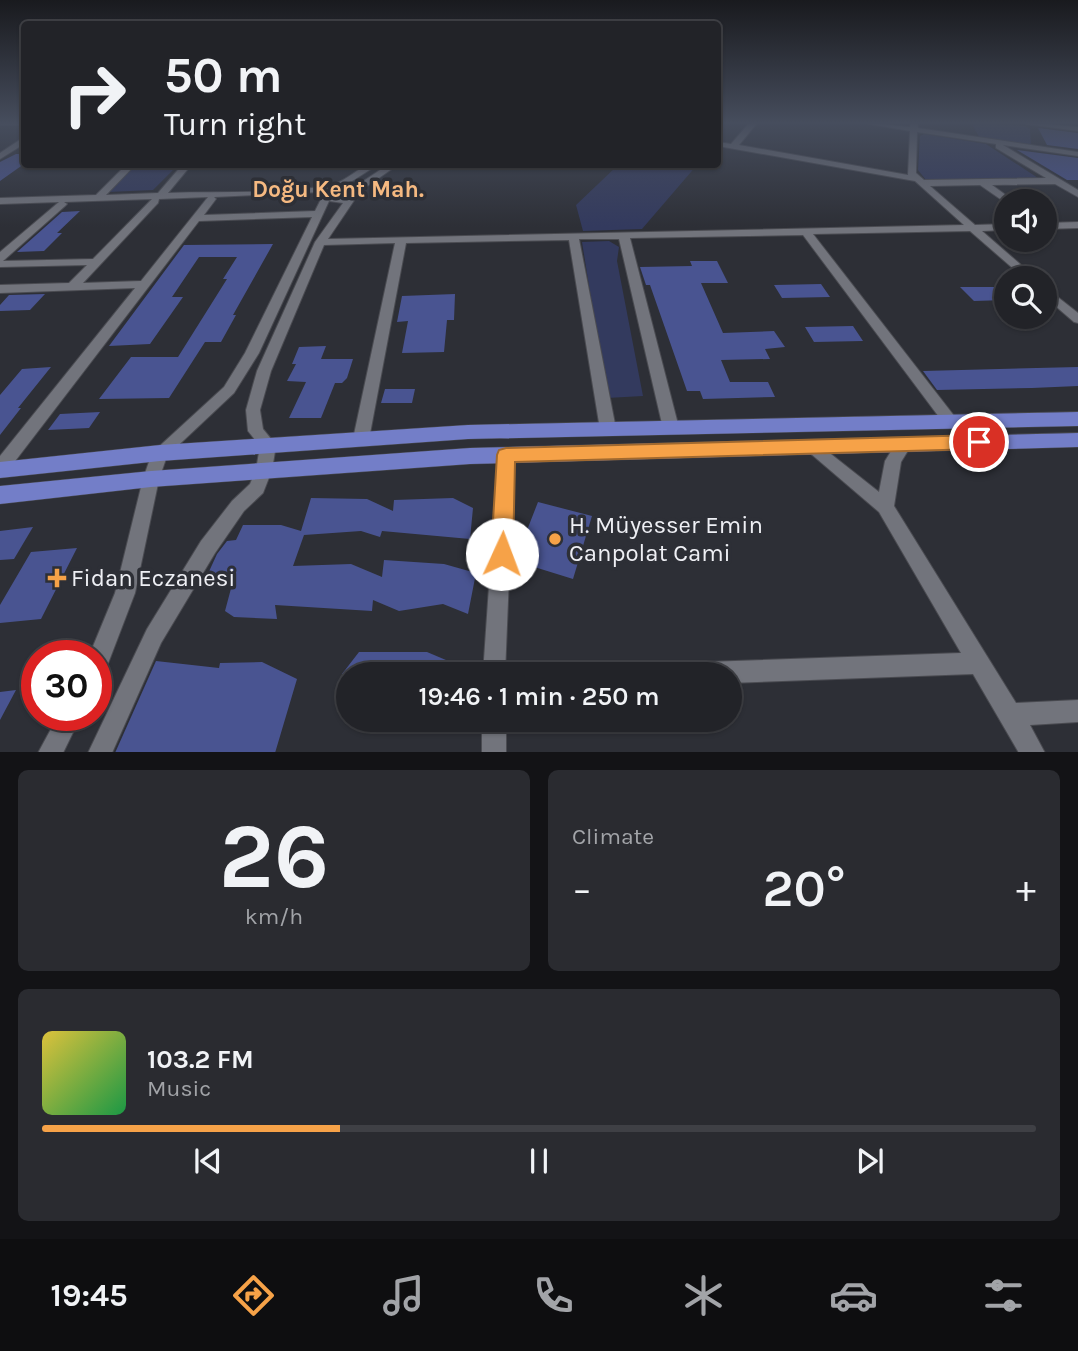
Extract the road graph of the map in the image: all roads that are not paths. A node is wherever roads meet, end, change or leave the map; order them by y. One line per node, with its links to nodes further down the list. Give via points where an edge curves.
1 (789, 157): 8 (street)
2 (912, 157): 8 (street, via 912,174)
3 (1017, 157): 9 (street)
4 (128, 168): 15 (street)
5 (184, 168): 16 (street)
6 (368, 168): 12 (street)
7 (389, 168): 13 (street)
8 (920, 181): 10 (street); 25 (street)
9 (1056, 181): 10 (street); 14 (street)
10 (982, 182): 11 (street)
11 (994, 190)
12 (329, 192): 13 (street, via 334,200); 13 (street, via 348,184); 16 (street); 17 (street); 20 (street)
13 (355, 193): 30 (street)
14 (1078, 194)
15 (98, 198): 16 (street); 18 (street)
16 (157, 199): 17 (street); 19 (street); 32 (street)
17 (211, 199): 21 (street)
18 (0, 204): 19 (street)
19 (62, 204): 31 (street)
20 (318, 214): 21 (street); 49 (street, via 252,353 229,390)
21 (195, 218): 35 (street)
22 (1078, 225): 23 (street)
23 (1057, 226)
24 (994, 227): 25 (street)
25 (970, 228): 26 (street); 34 (street)
26 (806, 232): 27 (street); 41 (street)
27 (624, 236): 28 (street); 42 (street)
28 (574, 238): 29 (street); 43 (street)
29 (401, 241): 30 (street); 44 (street)
30 (320, 243): 47 (street, via 264,371 253,410 256,431)
31 (0, 258)
32 (96, 262): 33 (street); 36 (street)
33 (0, 264)
34 (1016, 266)
35 (143, 284): 36 (street); 51 (street)
36 (72, 287): 37 (street)
37 (0, 289)
38 (1057, 301): 39 (street)
39 (1078, 319)
40 (1078, 419): 41 (main road)
41 (950, 422): 42 (main road)
42 (671, 428): 43 (main road)
43 (608, 429): 44 (main road)
44 (361, 439): 47 (main road)
45 (1078, 440): 46 (main road)
46 (904, 444): 48 (main road); 55 (street, via 892,461)
47 (268, 445): 49 (main road); 52 (street)
48 (811, 447): 50 (main road); 55 (street)
49 (160, 453): 51 (main road); 53 (street)
50 (506, 455): 52 (main road); 57 (street)
51 (0, 469)
52 (264, 470): 53 (main road); 65 (street, via 257,488 208,547 154,636)
53 (151, 479): 54 (main road); 56 (street, via 125,593)
54 (0, 495)
55 (885, 507): 58 (street)
56 (106, 640)
57 (495, 662)
58 (977, 663): 59 (street); 61 (street)
59 (742, 672)
60 (1078, 711): 61 (street)
61 (1011, 715): 67 (street)
62 (62, 731): 64 (street)
63 (494, 732): 66 (street)
64 (50, 752)
65 (100, 752)
66 (494, 752)
67 (1033, 752)

